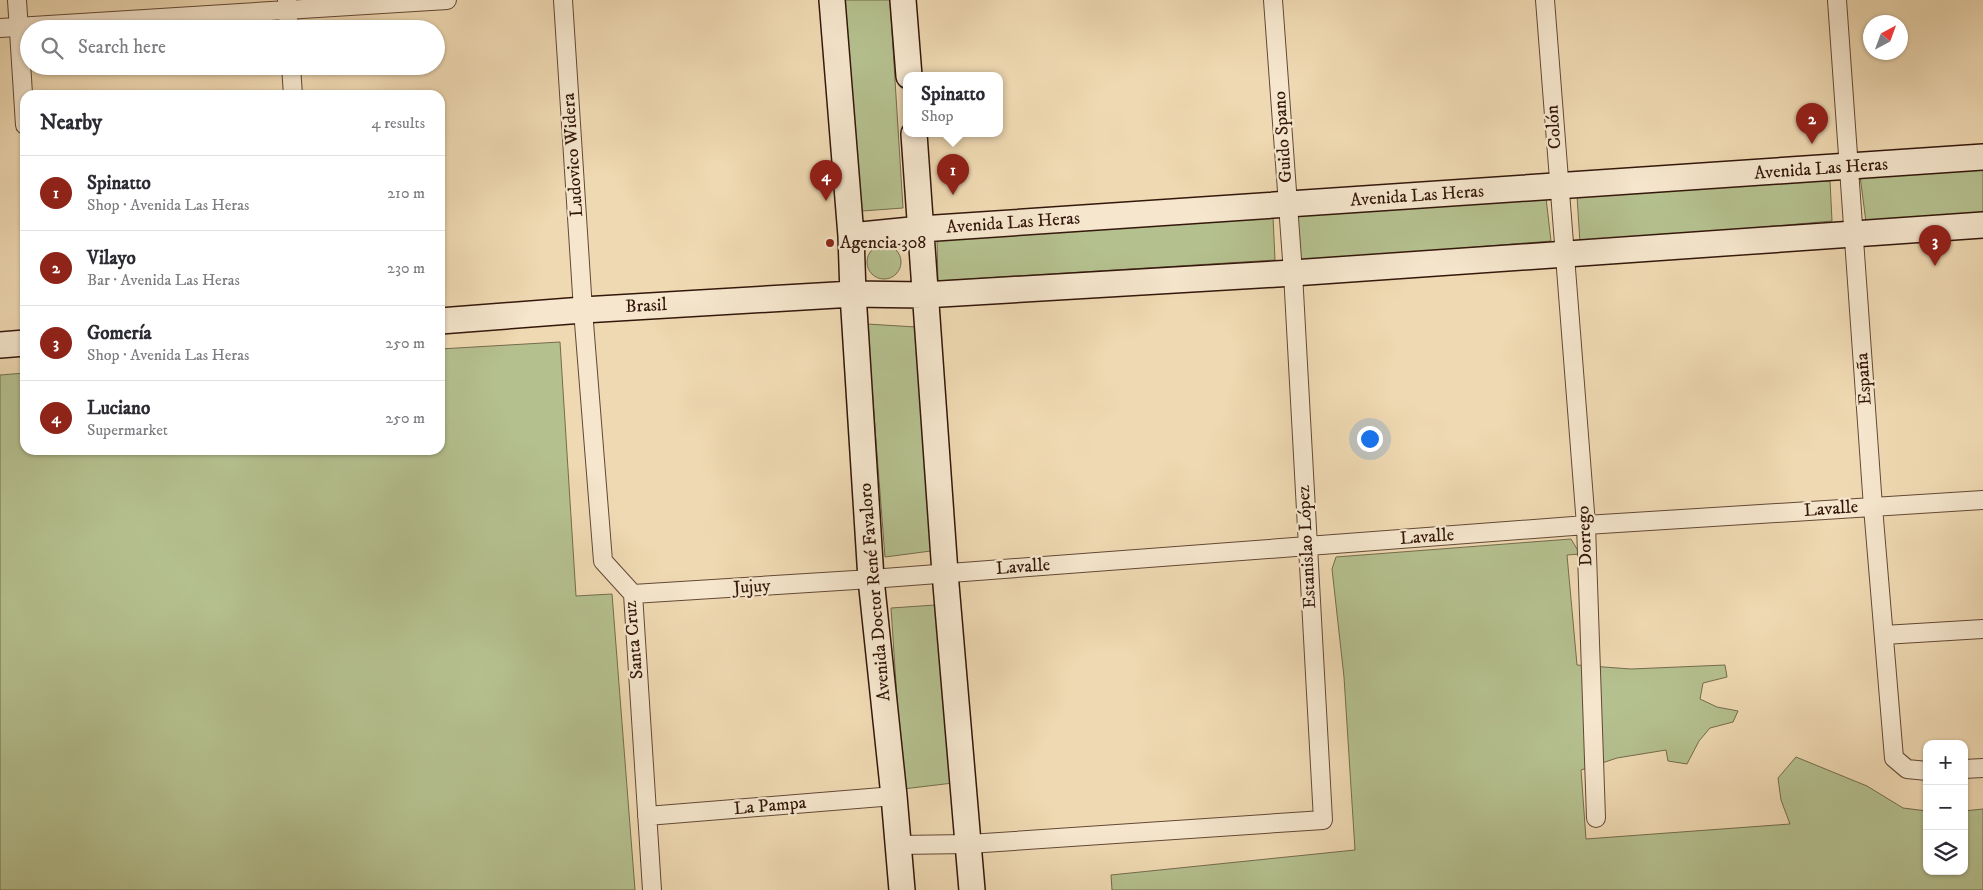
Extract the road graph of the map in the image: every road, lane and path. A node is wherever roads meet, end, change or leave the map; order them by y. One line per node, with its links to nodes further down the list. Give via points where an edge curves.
1 (17, 0): 12 (street)
2 (447, 0): 9 (street)
3 (563, 0): 33 (street, Ludovico Widera)
4 (832, 0): 28 (main road, Avenida Doctor René Favaloro)
5 (904, 0): 15 (main road)
6 (1273, 0): 24 (street, Guido Spano)
7 (1545, 0): 23 (street, Colón)
8 (1838, 0): 22 (street, España)
9 (287, 4): 10 (street); 11 (street)
10 (92, 20)
11 (288, 20)
12 (19, 26): 13 (street); 14 (street)
13 (0, 28)
14 (20, 42)
15 (909, 72)
16 (22, 75): 18 (street)
17 (292, 75): 19 (street)
18 (23, 90)
19 (293, 90)
20 (914, 137): 26 (main road)
21 (1983, 157): 22 (main road, Avenida Las Heras)
22 (1849, 167): 23 (main road, Avenida Las Heras); 27 (street, España)
23 (1559, 187): 24 (main road, Avenida Las Heras); 29 (street, Colón)
24 (1288, 205): 26 (main road, Avenida Las Heras); 30 (street, Guido Spano)
25 (1983, 226): 27 (main road)
26 (921, 229): 28 (main road, Avenida Las Heras); 32 (main road)
27 (1854, 234): 29 (main road); 38 (street, España)
28 (851, 236): 31 (main road, Avenida Doctor René Favaloro)
29 (1565, 254): 30 (main road); 39 (street, Dorrego)
30 (1292, 273): 32 (main road); 40 (street, Estanislao López)
31 (853, 294): 32 (main road); 33 (main road, Brasil); 42 (main road, Avenida Doctor René Favaloro)
32 (924, 295): 41 (main road)
33 (583, 310): 34 (main road, Brasil); 43 (street, Santa Cruz, via 603,561)
34 (445, 321)
35 (20, 343): 36 (main road)
36 (0, 345)
37 (1983, 500): 38 (street, Lavalle)
38 (1873, 507): 39 (street, Lavalle); 45 (street, España)
39 (1586, 525): 40 (street, Lavalle); 51 (street, Dorrego)
40 (1307, 546): 41 (street, Lavalle); 52 (street, Estanislao López, via 1323,820)
41 (945, 573): 42 (street, Lavalle); 52 (main road)
42 (871, 579): 43 (street, Jujuy); 49 (main road, Avenida Doctor René Favaloro)
43 (632, 594): 50 (street, Santa Cruz)
44 (1983, 629): 45 (street)
45 (1884, 635): 48 (street, España, via 1894,758 1907,769)
46 (1983, 768): 47 (street)
47 (1968, 769)
48 (1923, 771)
49 (894, 796): 50 (street, La Pampa); 53 (main road, Avenida Doctor René Favaloro)
50 (647, 816): 54 (street, Santa Cruz)
51 (1596, 818)
52 (969, 844): 53 (street); 56 (main road)
53 (898, 846): 55 (main road, Avenida Doctor René Favaloro)
54 (652, 890)
55 (902, 890)
56 (972, 890)

